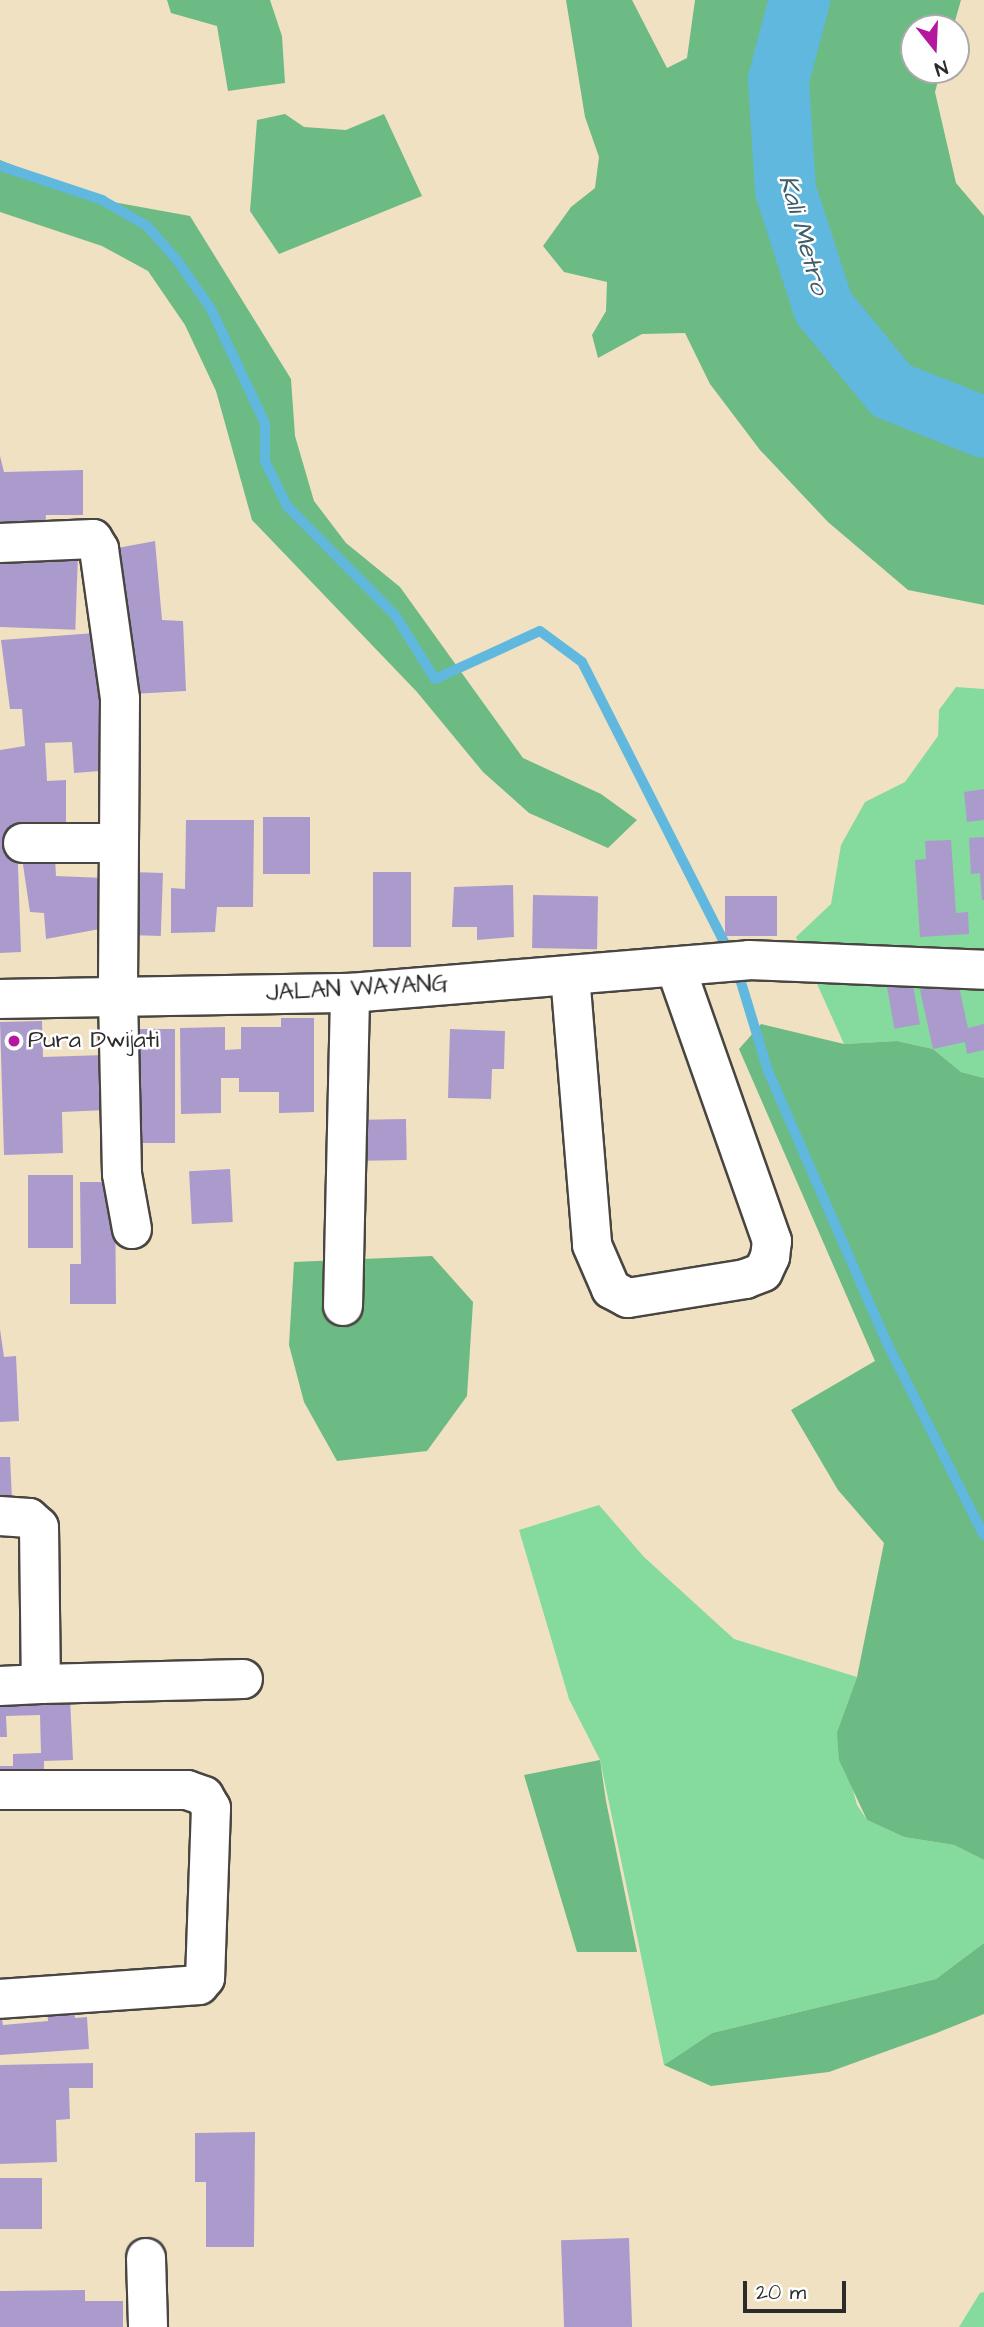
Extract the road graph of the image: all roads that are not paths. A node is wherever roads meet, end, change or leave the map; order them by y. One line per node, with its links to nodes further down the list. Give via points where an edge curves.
1 (0, 543): 2 (street, via 93,539 99,549 120,699)
2 (117, 843): 3 (street); 8 (street)
3 (23, 844)
4 (676, 968): 5 (street, JALAN WAYANG, via 732,961); 6 (street, JALAN WAYANG); 6 (street, via 772,1241 770,1257 763,1272 745,1279 628,1298 611,1289 592,1245)
5 (984, 970)
6 (570, 975): 7 (street, JALAN WAYANG)
7 (350, 993): 8 (street, JALAN WAYANG); 11 (street)
8 (118, 997): 9 (street, JALAN WAYANG); 10 (street, via 122,1174)
9 (0, 999)
10 (132, 1229)
11 (343, 1306)
12 (0, 1516): 14 (street, via 29,1518 39,1527)
13 (243, 1679): 14 (street)
14 (41, 1684): 15 (street)
15 (0, 1686)
16 (0, 1790): 17 (street, via 187,1790 204,1796 211,1808 205,1978 199,1985)
17 (0, 1999)
18 (146, 2258): 19 (street)
19 (148, 2327)

